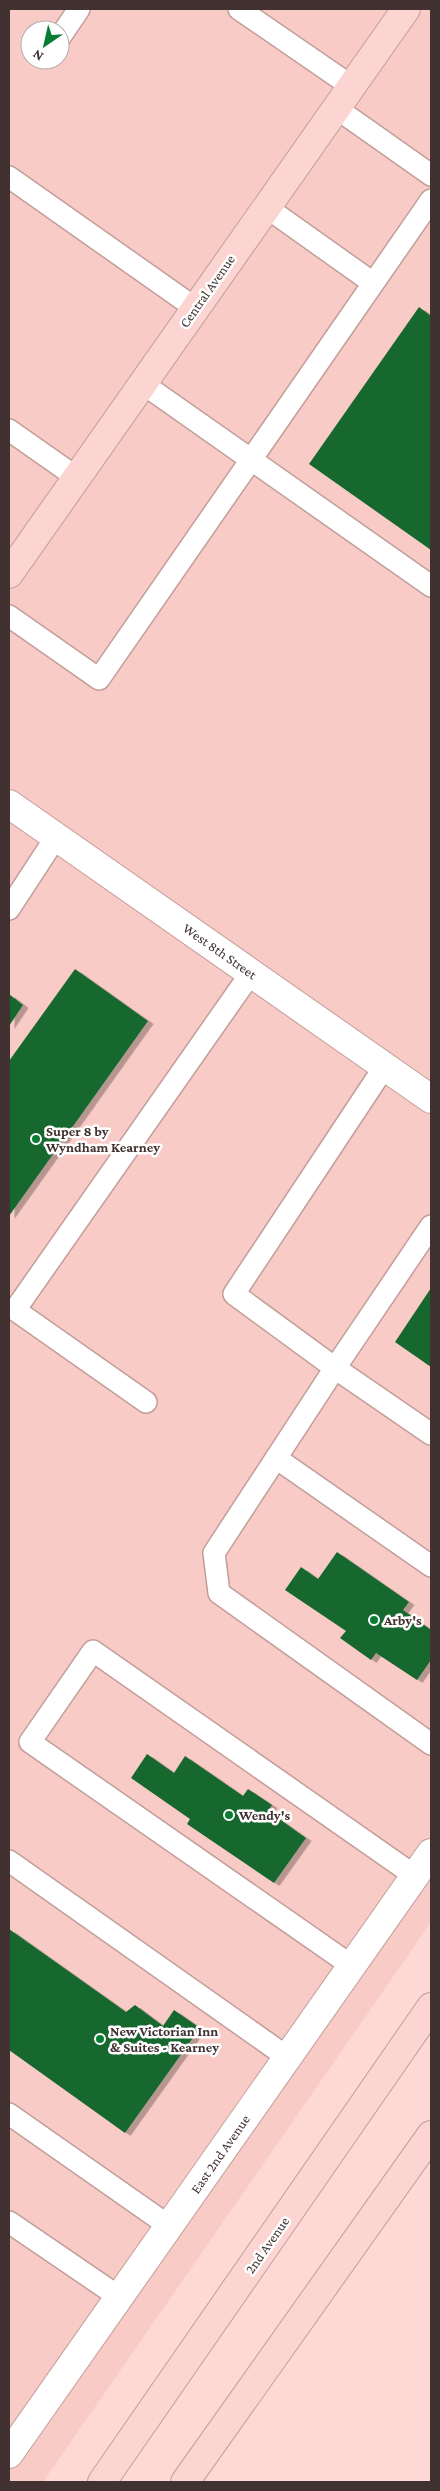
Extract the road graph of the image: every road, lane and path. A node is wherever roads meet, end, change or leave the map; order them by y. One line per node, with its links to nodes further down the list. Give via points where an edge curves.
1 (79, 9): 4 (lane)
2 (239, 9): 5 (lane)
3 (406, 9): 5 (main road, Central Avenue)
4 (70, 22)
5 (344, 97): 6 (lane); 9 (main road, Central Avenue)
6 (431, 175)
7 (9, 177): 11 (lane)
8 (431, 200): 10 (lane)
9 (266, 208): 10 (lane); 11 (main road, Central Avenue)
10 (373, 283): 14 (lane)
11 (195, 308): 12 (main road, Central Avenue)
12 (142, 382): 14 (lane); 15 (main road, Central Avenue)
13 (9, 430): 15 (lane)
14 (251, 460): 17 (lane); 18 (lane, via 99,679)
15 (76, 477): 16 (main road, Central Avenue)
16 (9, 574)
17 (431, 586)
18 (9, 616)
19 (9, 804): 20 (street, West 8th Street)
20 (56, 837): 21 (lane); 22 (street, West 8th Street)
21 (9, 909)
22 (252, 973): 23 (street, West 8th Street); 27 (lane, via 15,1310)
23 (385, 1066): 24 (street, West 8th Street); 26 (lane, via 234,1294)
24 (431, 1099)
25 (431, 1226): 26 (lane)
26 (335, 1368): 28 (lane); 29 (lane)
27 (146, 1402)
28 (431, 1434)
29 (276, 1458): 30 (lane); 31 (lane, via 214,1553 219,1593)
30 (431, 1566)
31 (431, 1744)
32 (431, 1853): 34 (street, East 2nd Avenue)
33 (9, 1861): 37 (lane)
34 (415, 1876): 35 (street, East 2nd Avenue); 35 (lane, via 93,1651 30,1742)
35 (352, 1966): 37 (street, East 2nd Avenue)
36 (431, 2007): 44 (main road, 2nd Avenue)
37 (287, 2057): 41 (street, East 2nd Avenue)
38 (9, 2114): 41 (lane)
39 (431, 2135): 45 (main road)
40 (9, 2222): 42 (lane)
41 (169, 2226): 42 (street, East 2nd Avenue)
42 (119, 2298): 43 (street, East 2nd Avenue)
43 (9, 2454)
44 (102, 2482)
45 (185, 2482)

